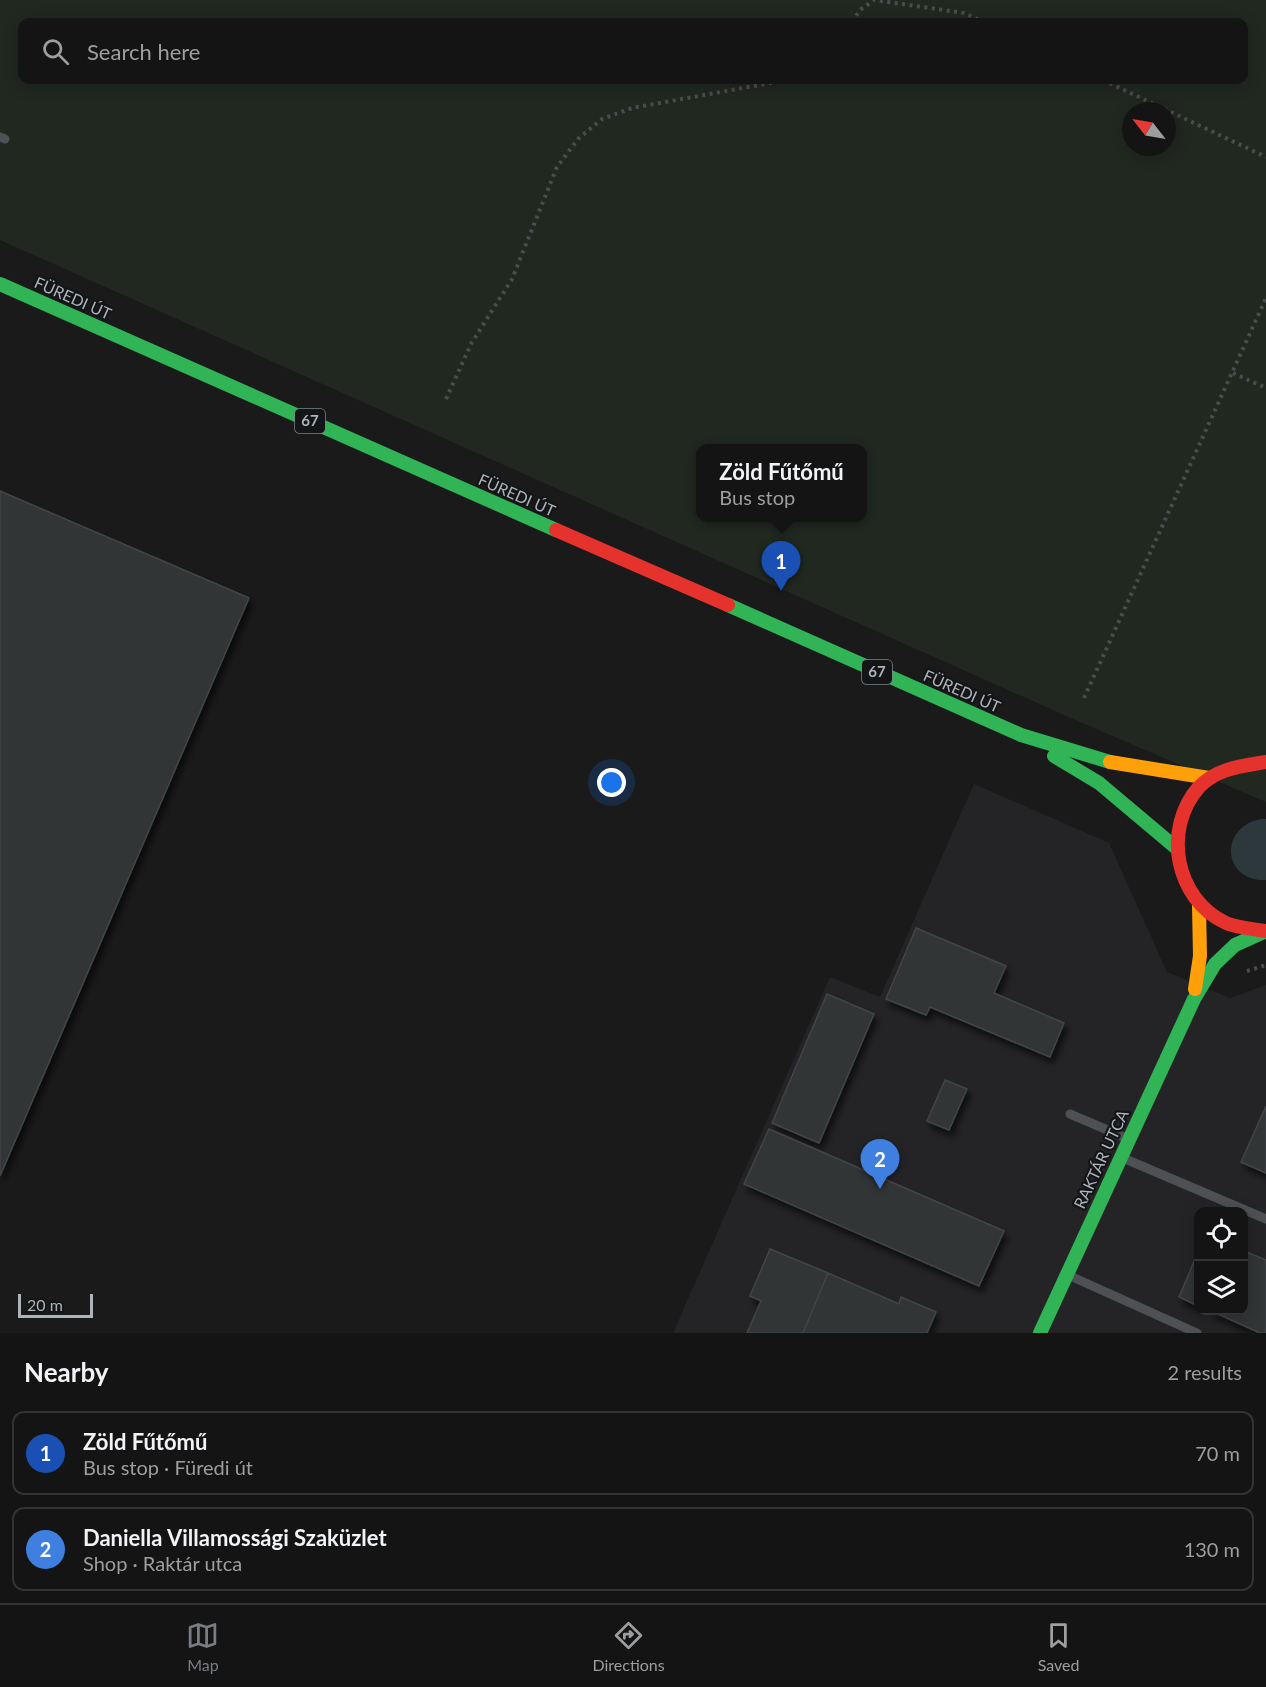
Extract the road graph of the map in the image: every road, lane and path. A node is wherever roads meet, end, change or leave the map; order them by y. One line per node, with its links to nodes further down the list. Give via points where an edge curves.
1 (874, 0): 2 (path); 3 (path)
2 (855, 18)
3 (975, 18)
4 (765, 84): 11 (path, via 632,108 602,119 578,139 557,167 512,279 471,344)
5 (1111, 84): 6 (path)
6 (1266, 158)
7 (0, 284): 13 (main road, FÜREDI ÚT / 67)
8 (1266, 298): 9 (path)
9 (1233, 373): 10 (path); 12 (path)
10 (1266, 388)
11 (446, 399)
12 (1084, 698)
13 (1021, 735): 15 (main road, FÜREDI ÚT / 67, via 1121,765); 16 (main road, FÜREDI ÚT / 67, via 1099,783)
14 (1266, 762): 15 (main road, via 1233,766)
15 (1209, 778): 16 (main road, via 1184,808)
16 (1175, 847): 17 (main road, via 1179,871)
17 (1199, 906): 18 (main road, via 1221,922); 19 (main road, RAKTÁR UTCA, via 1200,956)
18 (1266, 931): 19 (main road, RAKTÁR UTCA, via 1235,945 1215,964)
19 (1194, 999): 21 (main road, RAKTÁR UTCA)
20 (1070, 1114): 21 (lane)
21 (1129, 1139): 22 (main road, RAKTÁR UTCA)
22 (1120, 1157): 23 (lane); 24 (main road, RAKTÁR UTCA)
23 (1266, 1219)
24 (1066, 1274): 25 (main road, RAKTÁR UTCA); 26 (lane)
25 (1040, 1333)
26 (1197, 1333)

